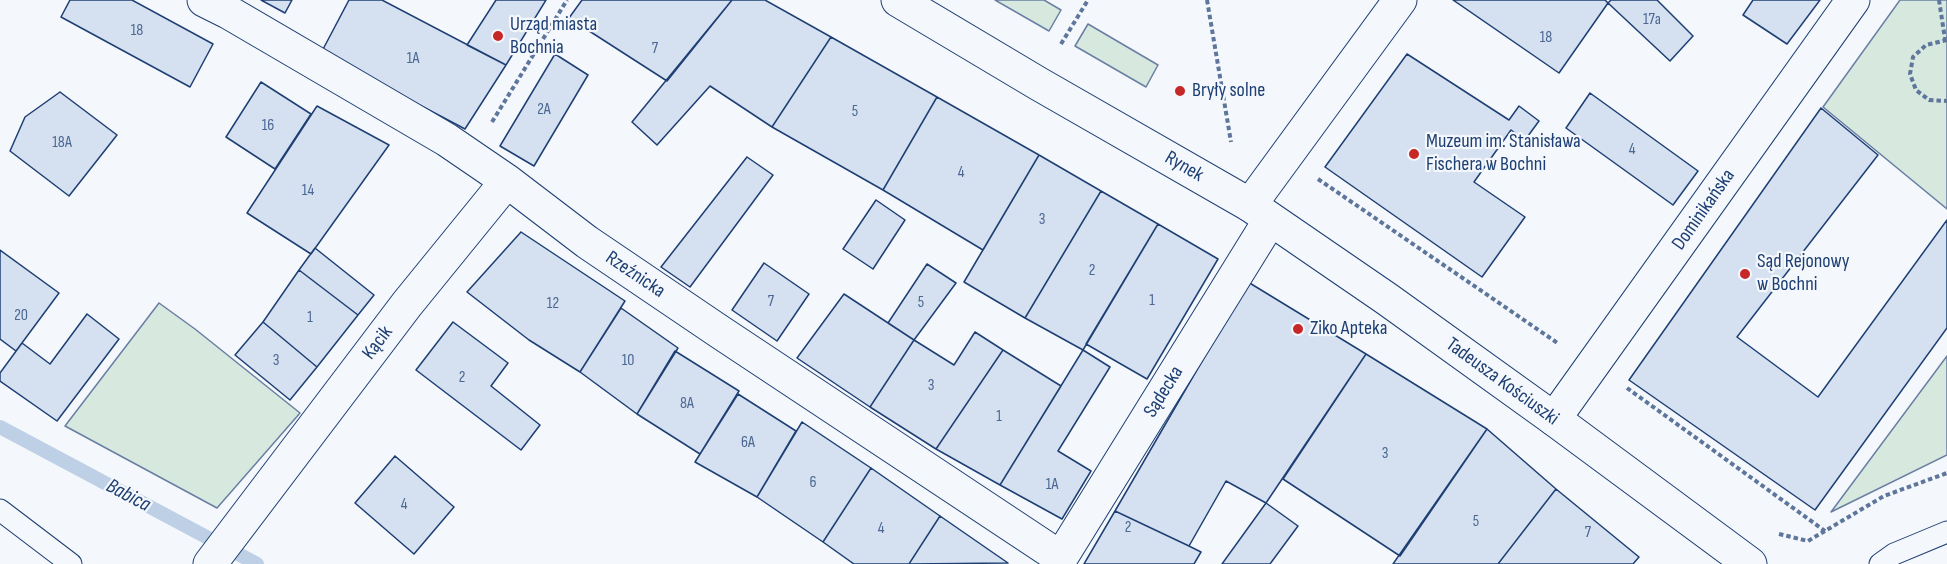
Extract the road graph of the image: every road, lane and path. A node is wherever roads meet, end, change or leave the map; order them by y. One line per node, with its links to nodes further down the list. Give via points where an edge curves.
1 (204, 0): 13 (street, Rzeźnicka)
2 (567, 0): 13 (path, via 482,138)
3 (898, 0): 16 (street, Rynek)
4 (1088, 0): 10 (path)
5 (1207, 0): 12 (path)
6 (1400, 0): 16 (street)
7 (1853, 0): 19 (street, Dominikańska)
8 (1939, 0): 9 (path)
9 (1946, 40): 11 (path, via 1926,45 1913,57 1911,74 1916,90 1929,100)
10 (1062, 44)
11 (1947, 101)
12 (1231, 142)
13 (465, 152): 15 (street, Rzeźnicka)
14 (1311, 174): 17 (path)
15 (507, 181): 26 (street, Rzeźnicka, via 587,242); 28 (street, Kącik, via 407,304)
16 (1260, 212): 19 (street, Tadeusza Kościuszki); 26 (street, Sądecka)
17 (1569, 350)
18 (1624, 386): 22 (path)
19 (1554, 419): 25 (street, Tadeusza Kościuszki)
20 (1947, 473): 22 (path, via 1884,496)
21 (0, 510): 27 (lane)
22 (1825, 531): 24 (path, via 1808,541)
23 (1947, 532): 29 (lane)
24 (1776, 533)
25 (1731, 559)
26 (1059, 561)
27 (71, 564)
28 (210, 564)
29 (1880, 564)

